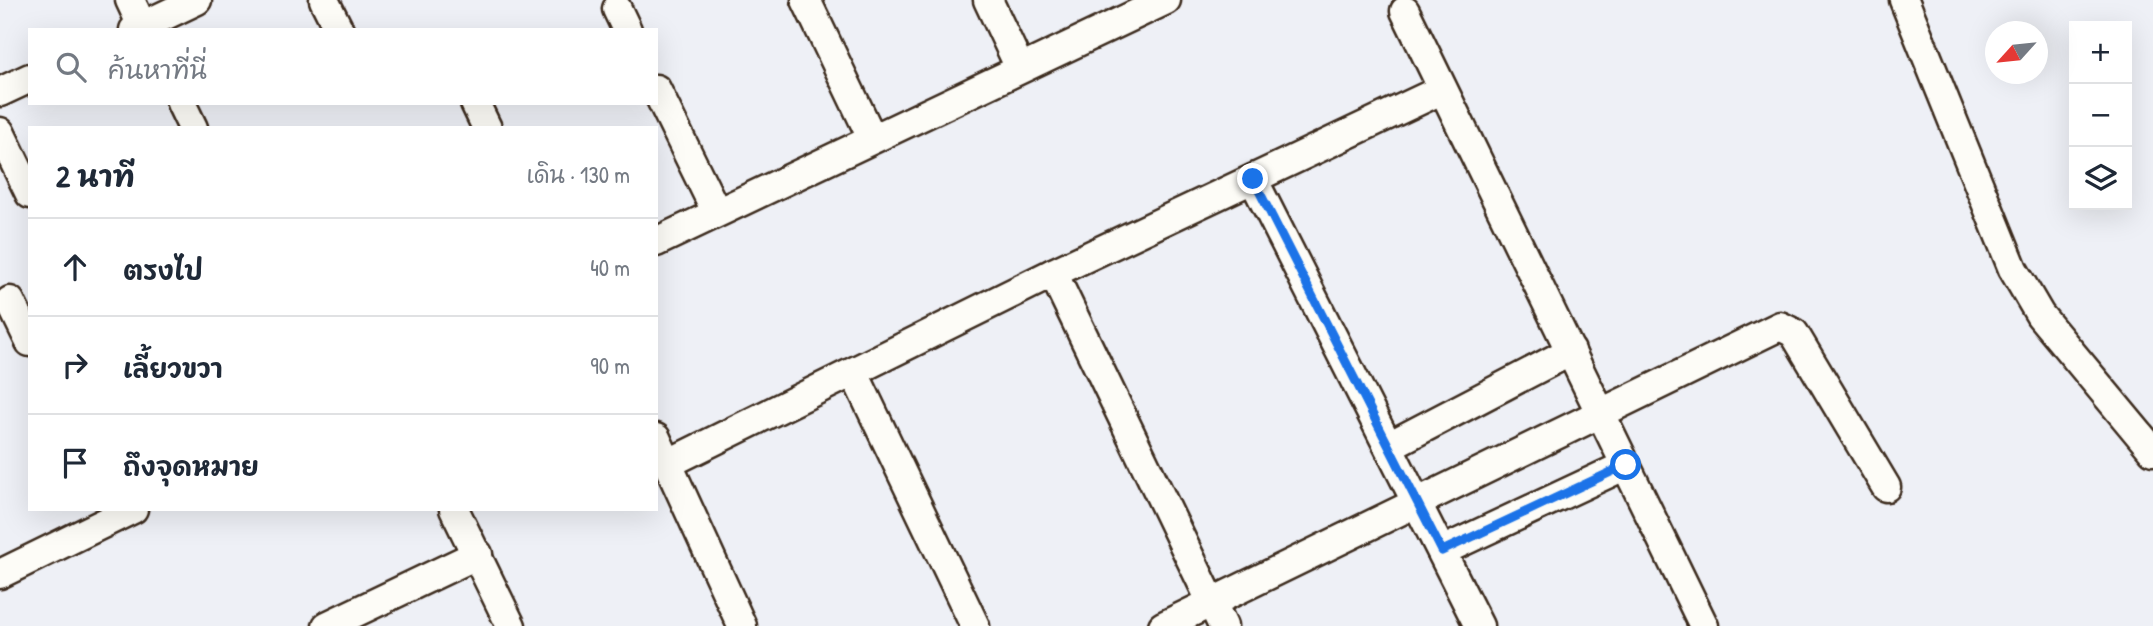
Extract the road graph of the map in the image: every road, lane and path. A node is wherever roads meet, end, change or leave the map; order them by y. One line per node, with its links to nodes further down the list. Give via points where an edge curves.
1 (130, 0): 9 (street)
2 (197, 0): 9 (street)
3 (324, 0): 10 (street)
4 (806, 0): 21 (street)
5 (988, 0): 11 (street)
6 (1166, 0): 11 (street)
7 (1904, 0): 34 (street, via 2013,269 2040,315)
8 (1405, 10): 13 (street)
9 (140, 28)
10 (338, 28)
11 (1020, 68): 21 (street)
12 (28, 79): 14 (street)
13 (1441, 90): 22 (street); 29 (street)
14 (0, 92)
15 (658, 93): 24 (street)
16 (182, 105): 18 (street)
17 (476, 105): 19 (street)
18 (192, 126)
19 (486, 126)
20 (0, 132): 23 (street)
21 (872, 138): 24 (street)
22 (1253, 179): 26 (street); 33 (street)
23 (28, 190)
24 (716, 211): 25 (street)
25 (658, 241)
26 (1053, 273): 30 (street); 44 (street)
27 (10, 301): 28 (street)
28 (28, 338)
29 (1571, 351): 31 (street); 33 (street)
30 (854, 373): 35 (street); 48 (street)
31 (1601, 413): 36 (street); 37 (street, via 1786,327 1794,333); 38 (street)
32 (658, 443): 35 (street)
33 (1389, 446): 38 (street)
34 (2153, 451)
35 (667, 464): 47 (street)
36 (1626, 465): 41 (street); 51 (street)
37 (1885, 487)
38 (1418, 502): 41 (street); 44 (street)
39 (455, 511): 42 (street)
40 (119, 512): 43 (street)
41 (1442, 551): 50 (street)
42 (478, 554): 45 (street); 46 (street)
43 (0, 574)
44 (1217, 614): 49 (street)
45 (327, 626)
46 (511, 626)
47 (742, 626)
48 (975, 626)
49 (1163, 626)
50 (1479, 626)
51 (1704, 626)

